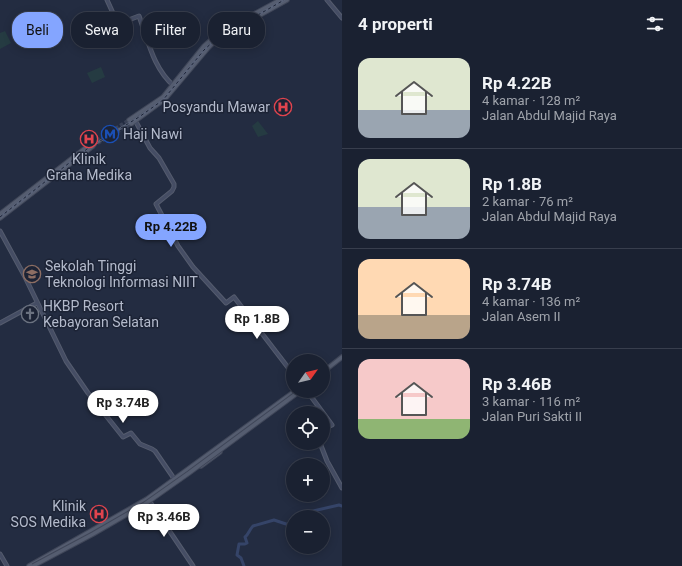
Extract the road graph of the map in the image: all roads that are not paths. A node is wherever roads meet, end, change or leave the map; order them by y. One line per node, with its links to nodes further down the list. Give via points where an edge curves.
1 (107, 0): 6 (street, via 118,24 139,16 154,58 164,76)
2 (280, 0): 6 (main road, via 213,38)
3 (287, 0): 6 (main road, via 218,39)
4 (327, 0): 5 (street)
5 (342, 18)
6 (174, 86): 7 (main road)
7 (134, 119): 8 (main road); 17 (street, via 174,184 172,191 156,204 178,246 226,303 234,297)
8 (130, 122)
9 (92, 145): 10 (main road)
10 (36, 187): 11 (main road); 12 (main road)
11 (0, 214)
12 (0, 218)
13 (0, 231): 14 (street)
14 (37, 303): 15 (street); 22 (street, via 66,361 88,393 123,437 131,433 140,444 154,450)
15 (0, 324)
16 (342, 358): 18 (main road)
17 (286, 365)
18 (330, 367)
19 (289, 398): 22 (main road)
20 (289, 398): 27 (main road, bridge, via 145,502)
21 (323, 450): 23 (street)
22 (176, 482): 24 (main road); 25 (main road)
23 (342, 488)
24 (150, 502): 25 (main road); 29 (street)
25 (130, 512): 27 (main road)
26 (0, 554): 28 (street)
27 (33, 565)
28 (7, 566)
29 (193, 566)

